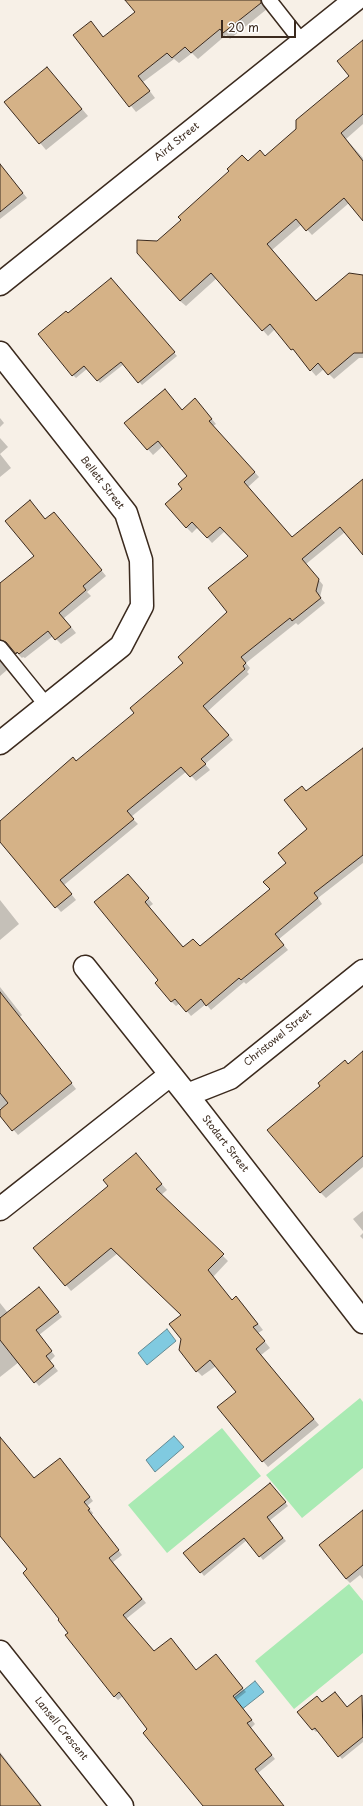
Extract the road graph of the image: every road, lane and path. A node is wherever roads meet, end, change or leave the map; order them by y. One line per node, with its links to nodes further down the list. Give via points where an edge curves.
1 (269, 0): 3 (lane)
2 (355, 0): 3 (street, Aird Street)
3 (302, 42): 4 (street, Aird Street)
4 (0, 284)
5 (0, 353): 7 (street, Bellett Street, via 126,513 141,560 142,606 121,646)
6 (0, 648): 7 (lane)
7 (48, 706): 8 (street, Bellett Street)
8 (0, 743)
9 (85, 967): 11 (street, Stodart Street)
10 (363, 971): 12 (street, Christowel Street, via 230,1078)
11 (170, 1075): 12 (street, Stodart Street); 13 (street)
12 (187, 1095): 14 (street, Stodart Street)
13 (0, 1209)
14 (363, 1322)
15 (0, 1652): 16 (street, Lansell Crescent)
16 (122, 1806)

